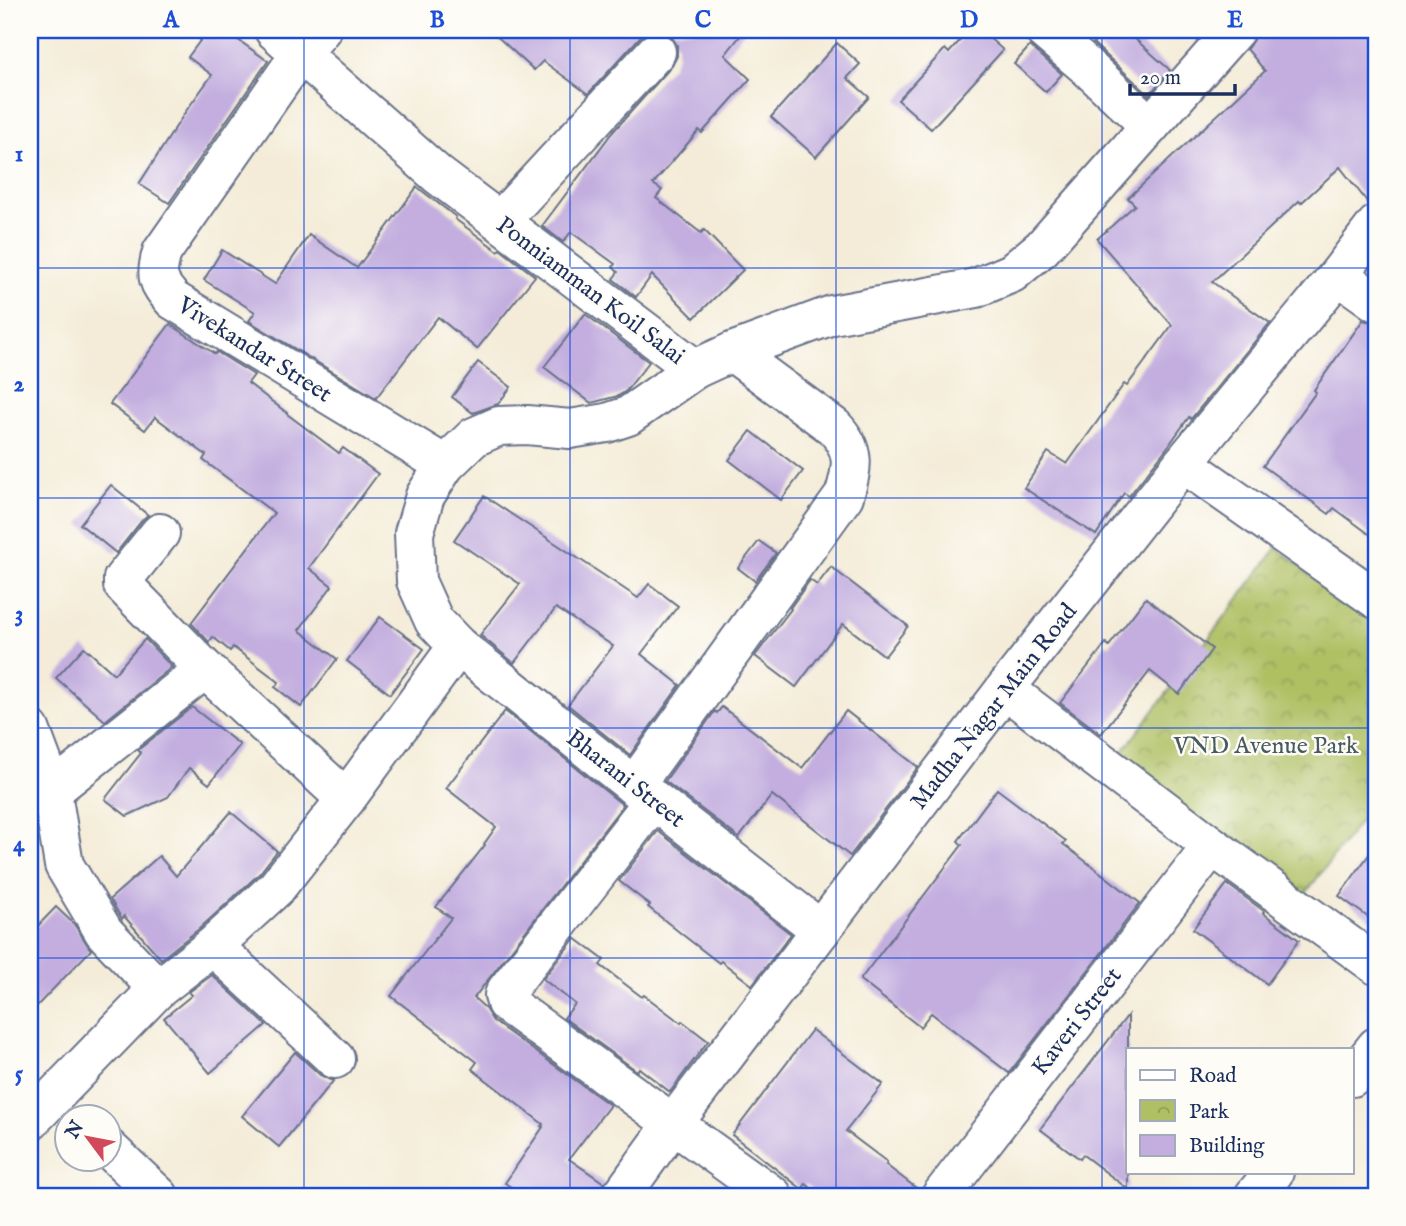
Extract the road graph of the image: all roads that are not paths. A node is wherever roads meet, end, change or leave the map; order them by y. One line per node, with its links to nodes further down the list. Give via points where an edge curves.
1 (1044, 30): 5 (street)
2 (1235, 30): 5 (street)
3 (298, 38): 6 (street, Ponniamman Koil Salai, via 438,174); 13 (street, Vivekandar Street, via 162,252 157,278 173,300)
4 (656, 52): 6 (street)
5 (1150, 125): 10 (street, via 1042,247 1012,273 976,288 832,315)
6 (500, 221): 11 (street, Ponniamman Koil Salai)
7 (1376, 225): 8 (street, Madha Nagar Main Road)
8 (1338, 275): 9 (street); 12 (street, Madha Nagar Main Road)
9 (1376, 302)
10 (732, 352): 11 (street); 21 (street, via 844,437 852,472 844,496)
11 (695, 369): 13 (street, Ponniamman Koil Salai, via 628,416 570,429 499,426 474,437)
12 (1184, 463): 15 (street); 18 (street, Madha Nagar Main Road)
13 (445, 465): 16 (street, Ponniamman Koil Salai, via 425,496 414,534 416,581)
14 (160, 533): 17 (street, via 123,585)
15 (1376, 599)
16 (446, 634): 21 (street, Bharani Street); 22 (street)
17 (205, 669): 20 (street); 22 (street)
18 (1005, 689): 23 (street); 24 (street, Madha Nagar Main Road)
19 (30, 729): 20 (street)
20 (53, 790): 27 (street, via 64,865 104,932)
21 (644, 793): 24 (street, Bharani Street); 32 (street, via 504,995 511,1008)
22 (346, 799): 25 (street, via 276,888)
23 (1212, 846): 26 (street); 38 (street, Kaveri Street)
24 (821, 930): 32 (street, Madha Nagar Main Road)
25 (213, 946): 27 (street); 29 (street)
26 (1376, 965)
27 (159, 989): 31 (street)
28 (1376, 1047): 30 (street)
29 (335, 1059)
30 (1354, 1074)
31 (48, 1105)
32 (673, 1124): 36 (street, Madha Nagar Main Road); 37 (street)
33 (122, 1161): 35 (street)
34 (1272, 1174): 39 (street)
35 (159, 1196)
36 (621, 1196)
37 (773, 1196)
38 (941, 1196)
39 (1254, 1196)

